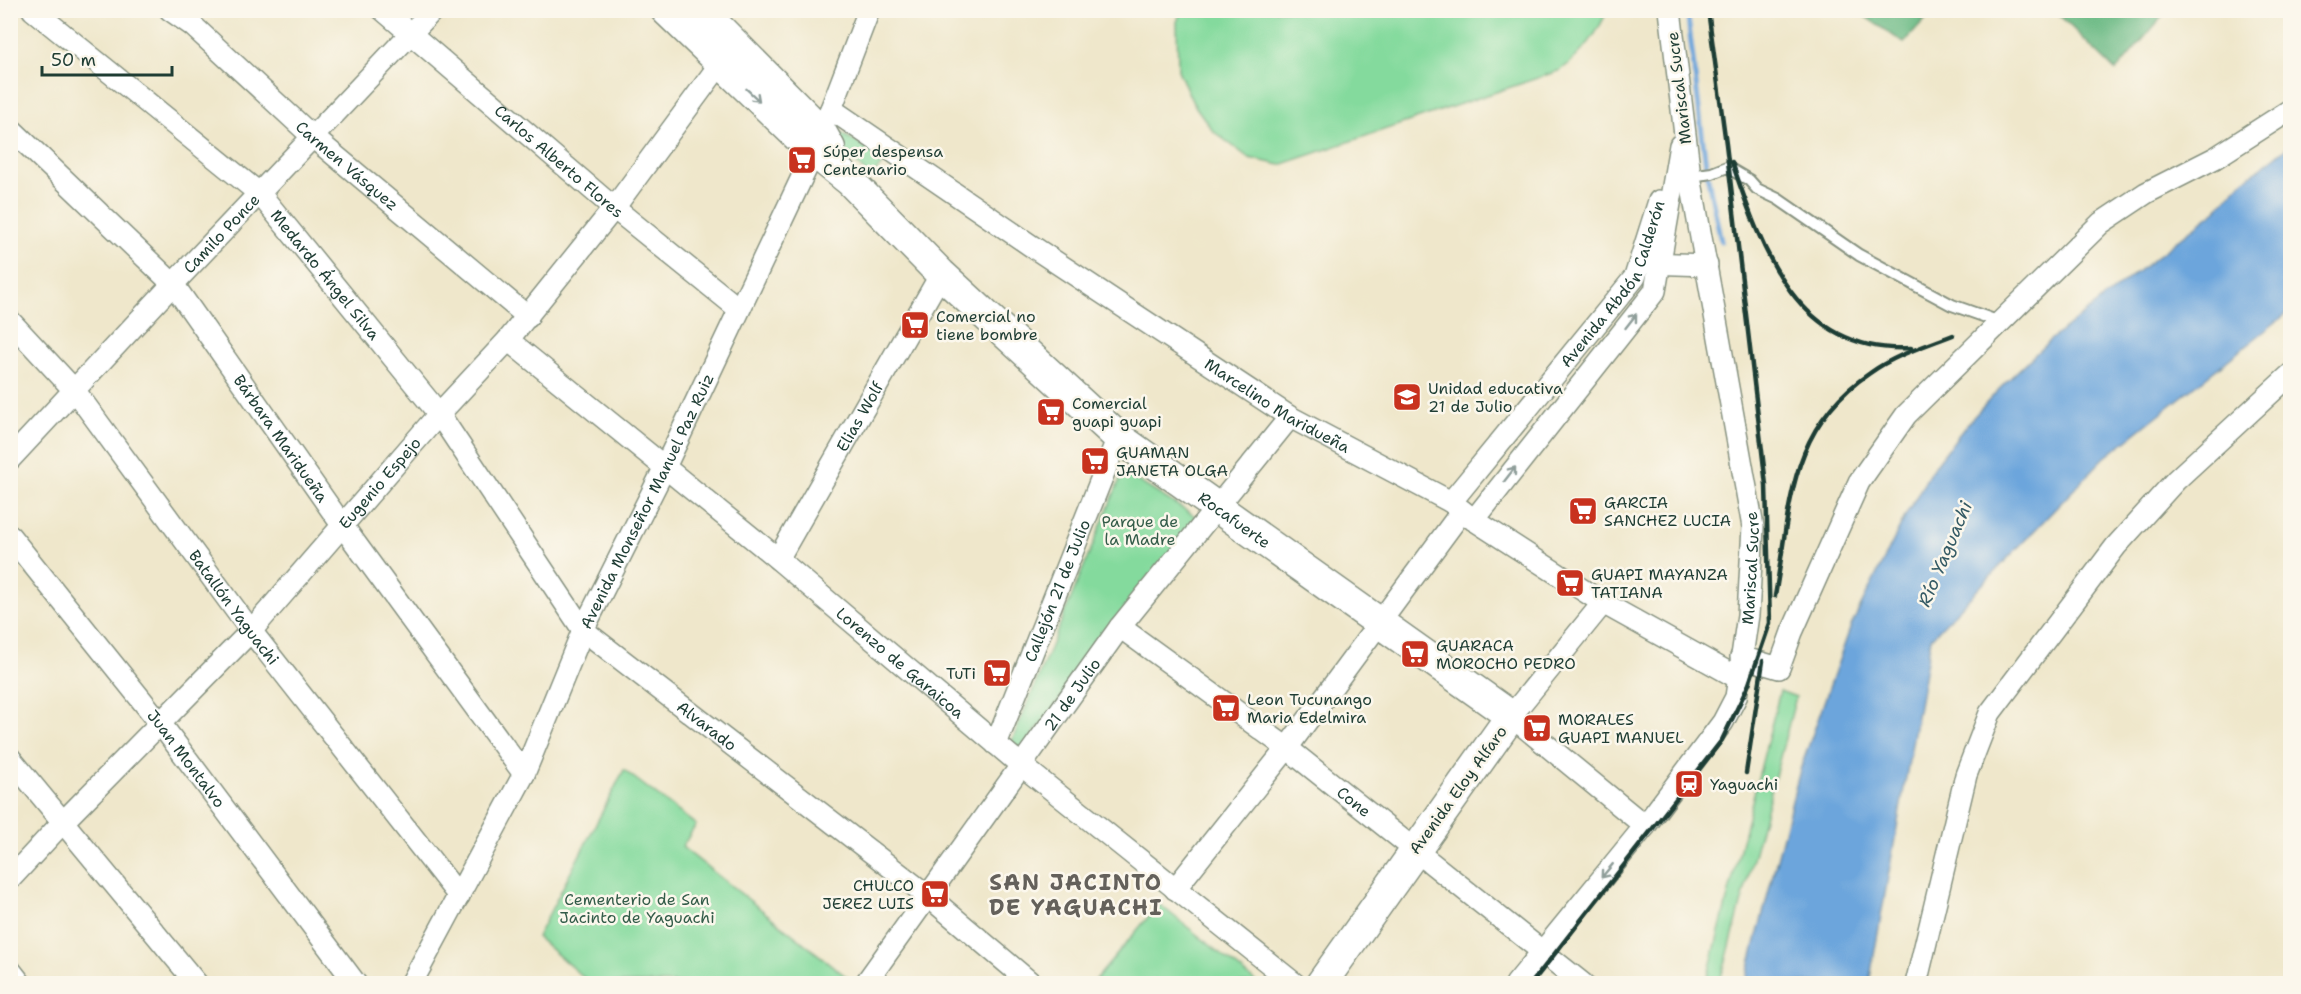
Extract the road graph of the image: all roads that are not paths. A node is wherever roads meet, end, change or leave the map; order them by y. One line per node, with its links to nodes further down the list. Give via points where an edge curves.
1 (33, 10): 17 (street, Medardo Ángel Silva)
2 (170, 10): 15 (street, Carmen Vásquez, via 193,26)
3 (383, 10): 9 (street, Carlos Alberto Flores)
4 (433, 10): 9 (street, Camilo Ponce)
5 (666, 10): 10 (street)
6 (701, 10): 14 (street)
7 (870, 10): 14 (street, Avenida Monseñor Manuel Paz Ruiz)
8 (1670, 10): 12 (street, Mariscal Sucre)
9 (411, 34): 15 (street, Camilo Ponce); 18 (street, Carlos Alberto Flores)
10 (720, 64): 14 (street, one-way to 14); 18 (street, Eugenio Espejo)
11 (2290, 110): 26 (street, via 2101,223)
12 (1683, 126): 16 (street, Mariscal Sucre); 19 (street, Avenida Abdón Calderón)
13 (10, 128): 22 (street, Bárbara Maridueña)
14 (822, 131): 21 (street, Rocafuerte, via 850,181); 23 (street, Avenida Monseñor Manuel Paz Ruiz); 31 (street, Marcelino Maridueña, via 1030,245)
15 (314, 138): 17 (street, Camilo Ponce); 24 (street, Carmen Vásquez)
16 (1690, 176): 20 (street, Mariscal Sucre); 26 (lane, via 1727,167 1859,255 1952,305)
17 (260, 194): 22 (street, Camilo Ponce); 30 (street, Medardo Ángel Silva)
18 (614, 208): 23 (street, Carlos Alberto Flores); 24 (street, Eugenio Espejo)
19 (1649, 264): 20 (street); 36 (street, Avenida Abdón Calderón, via 1635,277); 36 (street, Avenida Abdón Calderón, one-way to 19, via 1655,291)
20 (1707, 265): 45 (street, Mariscal Sucre, via 1753,527 1748,615)
21 (941, 274): 32 (street, Rocafuerte); 39 (street, Elias Wolf)
22 (173, 284): 29 (street, Camilo Ponce); 37 (street, Bárbara Maridueña)
23 (739, 309): 34 (street, Avenida Monseñor Manuel Paz Ruiz)
24 (528, 317): 27 (street, Eugenio Espejo)
25 (10, 321): 29 (street, Batallón Yaguachi)
26 (2000, 322): 45 (street, via 1906,416 1859,482 1779,668)
27 (508, 340): 30 (street, Eugenio Espejo); 34 (street, Lorenzo de Garaicoa)
28 (2290, 375): 73 (street, via 2176,480 2116,546 1990,713 1966,775)
29 (75, 391): 33 (street, Camilo Ponce); 44 (street, Batallón Yaguachi)
30 (439, 414): 37 (street, Eugenio Espejo); 43 (street, Alvarado)
31 (1290, 417): 35 (street, 21 de Julio); 36 (street, Marcelino Maridueña)
32 (1118, 437): 35 (street, Rocafuerte); 49 (street, Callejón 21 de Julio)
33 (10, 459)
34 (665, 467): 39 (street, Lorenzo de Garaicoa); 43 (street, Avenida Monseñor Manuel Paz Ruiz)
35 (1218, 508): 41 (street, Rocafuerte); 42 (street, 21 de Julio)
36 (1462, 511): 40 (street, Marcelino Maridueña); 41 (street, Avenida Abdón Calderón)
37 (342, 525): 44 (street, Eugenio Espejo); 53 (street, Bárbara Maridueña)
38 (10, 536): 48 (street, Juan Montalvo)
39 (778, 559): 49 (street, Lorenzo de Garaicoa)
40 (1603, 603): 46 (street, Marcelino Maridueña); 47 (street, Avenida Eloy Alfaro)
41 (1380, 622): 47 (street, Rocafuerte); 50 (street, Avenida Abdón Calderón)
42 (1120, 627): 50 (street, Cone); 52 (street, 21 de Julio)
43 (583, 630): 53 (street, Avenida Monseñor Manuel Paz Ruiz); 60 (street, Alvarado)
44 (251, 631): 48 (street, Eugenio Espejo); 59 (street, Batallón Yaguachi)
45 (1741, 657): 46 (street, Mariscal Sucre)
46 (1738, 678): 55 (street, Mariscal Sucre, via 1736,697 1723,722)
47 (1511, 716): 55 (street, Rocafuerte); 56 (street, Avenida Eloy Alfaro)
48 (160, 723): 54 (street, Eugenio Espejo); 65 (street, Juan Montalvo)
49 (996, 744): 52 (street, Lorenzo de Garaicoa)
50 (1287, 748): 56 (street, Cone); 58 (street, Avenida Abdón Calderón)
51 (10, 758): 54 (street)
52 (1021, 765): 58 (street, Lorenzo de Garaicoa); 60 (street, 21 de Julio)
53 (524, 774): 59 (street, Avenida Monseñor Manuel Paz Ruiz)
54 (62, 823): 57 (street, Eugenio Espejo); 64 (street)
55 (1645, 826): 61 (street, Mariscal Sucre, one-way to 61)
56 (1415, 849): 61 (street, Cone); 70 (street, Avenida Eloy Alfaro)
57 (10, 879)
58 (1175, 889): 69 (street, Lorenzo de Garaicoa)
59 (459, 896): 66 (street, Avenida Monseñor Manuel Paz Ruiz)
60 (928, 896): 67 (street, 21 de Julio); 68 (street, Alvarado)
61 (1541, 951): 71 (street, Mariscal Sucre); 72 (street, Cone)
62 (10, 970): 63 (street)
63 (21, 984)
64 (197, 984)
65 (356, 984)
66 (411, 984)
67 (865, 984)
68 (1032, 984)
69 (1295, 984)
70 (1321, 984)
71 (1516, 984)
72 (1583, 984)
73 (1916, 984)

